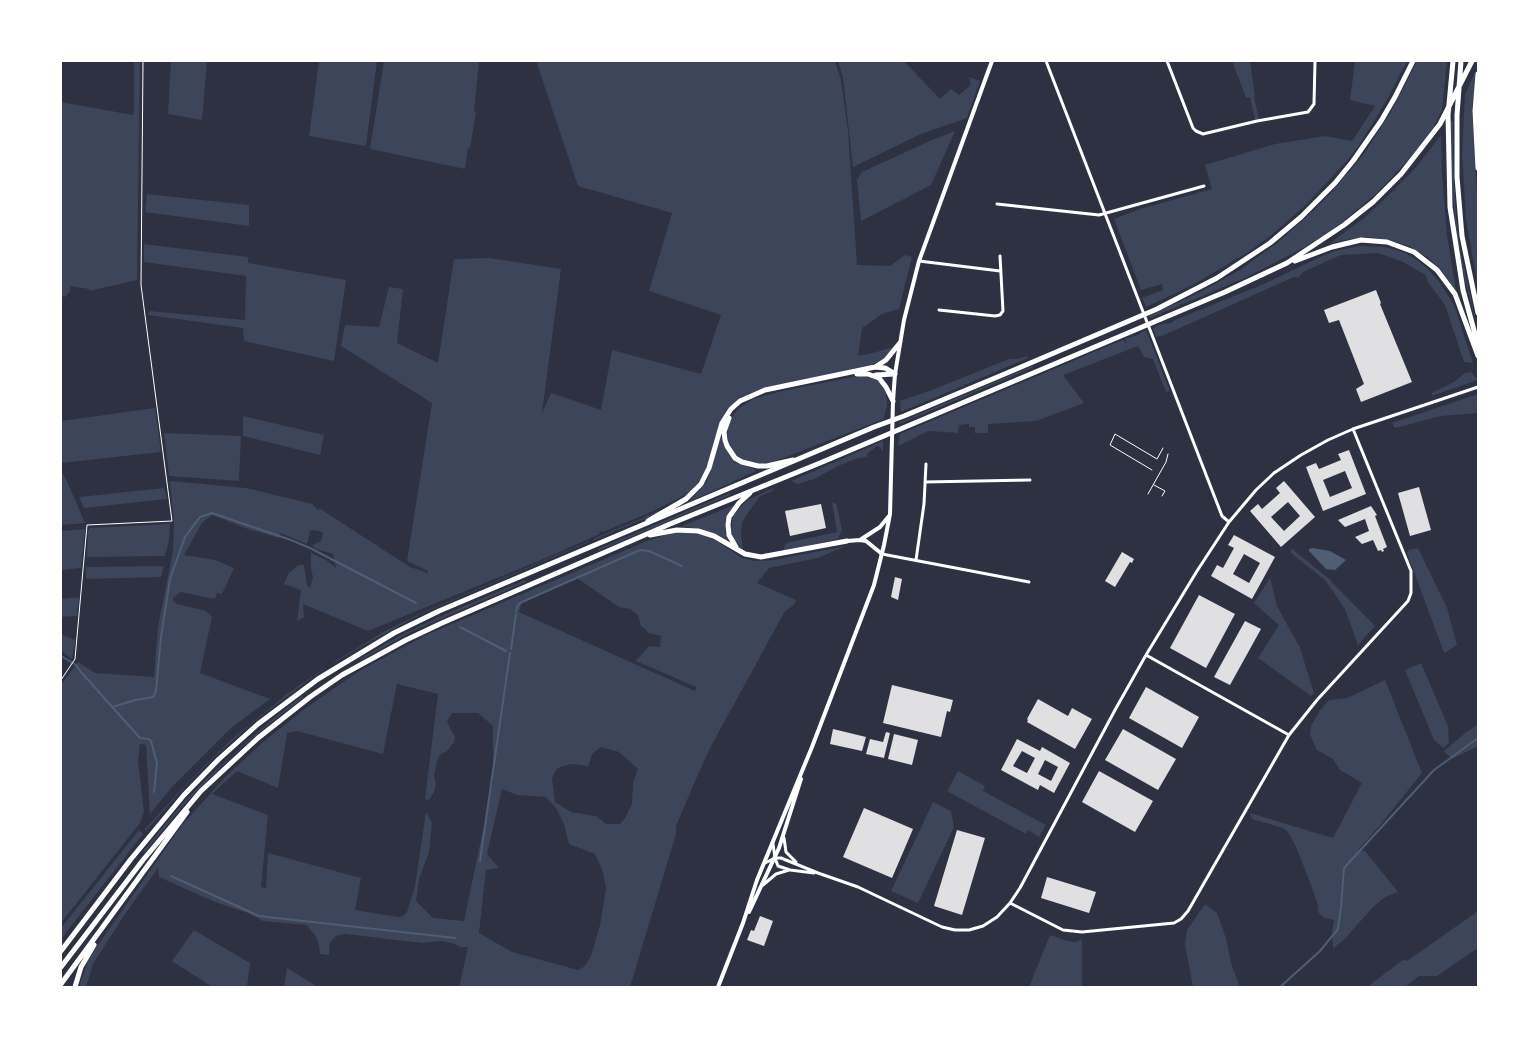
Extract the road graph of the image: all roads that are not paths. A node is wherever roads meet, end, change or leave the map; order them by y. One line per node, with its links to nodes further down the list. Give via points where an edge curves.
1 (143, 61): 52 (lane, via 142,285 172,521 87,524 74,661)
2 (992, 61): 16 (main road)
3 (1046, 61): 14 (street)
4 (1167, 61): 5 (street, via 1193,128 1203,134 1308,112 1314,104)
5 (1315, 61)
6 (1413, 61): 32 (highway, via 1381,121 1335,182 1287,229 1234,268 1157,309)
7 (1453, 61): 22 (highway, via 1448,115 1450,208 1463,290)
8 (1461, 61): 20 (highway, via 1457,177 1462,236)
9 (1472, 61): 17 (highway, via 1440,124 1401,174 1344,226)
10 (1478, 74): 11 (highway, via 1475,111)
11 (1478, 168)
12 (1204, 186): 14 (street)
13 (997, 204): 14 (street)
14 (1106, 214): 42 (street, via 1222,516)
15 (1000, 256): 18 (street)
16 (919, 261): 18 (street); 21 (main road)
17 (1287, 263): 23 (highway, via 1361,240 1387,242 1414,252 1438,270 1455,294); 38 (highway)
18 (1000, 271): 19 (street, via 1003,311 1000,314)
19 (940, 310)
20 (1478, 313)
21 (899, 344): 24 (highway, via 886,360); 25 (main road)
22 (1478, 345)
23 (1478, 356)
24 (875, 367): 25 (highway); 43 (highway, via 765,390 740,401 722,424 701,484 686,499)
25 (895, 374): 26 (highway); 28 (main road)
26 (875, 375): 28 (highway); 32 (highway, via 859,374 763,394 744,402 731,414 724,432 725,440 730,452 742,462 767,466)
27 (1477, 387): 29 (street)
28 (892, 400): 41 (main road)
29 (1354, 430): 42 (street, via 1315,447 1274,473); 53 (street, via 1410,571 1412,593)
30 (1163, 448): 34 (lane, via 1157,459 1115,434 1110,445)
31 (1168, 454): 37 (lane)
32 (803, 458): 43 (highway)
33 (926, 464): 36 (street)
34 (1152, 470)
35 (1030, 480): 36 (street)
36 (925, 482): 49 (street)
37 (1153, 484): 39 (lane); 40 (lane, via 1165,491)
38 (755, 489): 44 (highway); 47 (highway, via 738,503 729,517 729,535)
39 (1148, 494)
40 (1162, 496)
41 (890, 514): 45 (main road, via 880,526); 48 (main road)
42 (1229, 522): 51 (street)
43 (641, 525): 67 (highway, via 394,633 296,694 245,736 184,794)
44 (642, 537): 47 (highway, via 677,530 698,530); 55 (highway, via 442,623 342,675 258,738)
45 (860, 540): 46 (main road); 48 (main road)
46 (847, 541): 47 (highway, via 768,557 750,556)
47 (738, 549)
48 (882, 554): 49 (street); 54 (main road, via 862,617)
49 (916, 560): 50 (street)
50 (1029, 582)
51 (1146, 655): 53 (street); 64 (street)
52 (61, 680)
53 (1289, 734): 64 (street, via 1181,919 1174,923 1072,932)
54 (805, 766): 56 (main road); 57 (main road)
55 (201, 791): 65 (highway); 68 (highway, via 143,860)
56 (784, 831): 58 (main road); 60 (street, via 786,852)
57 (773, 844): 58 (street); 59 (main road)
58 (775, 858): 59 (street); 60 (street); 61 (street, via 778,866); 63 (main road)
59 (764, 863): 66 (main road)
60 (800, 866): 62 (street)
61 (790, 870): 62 (street); 63 (street, via 776,874)
62 (818, 874): 64 (street, via 858,887 942,927 955,930 983,926)
63 (763, 886): 66 (main road)
64 (1010, 903)
65 (120, 905): 69 (highway); 70 (highway, via 86,958)
66 (744, 923): 71 (main road)
67 (61, 950)
68 (61, 968)
69 (61, 984)
70 (75, 987)
71 (718, 987)

